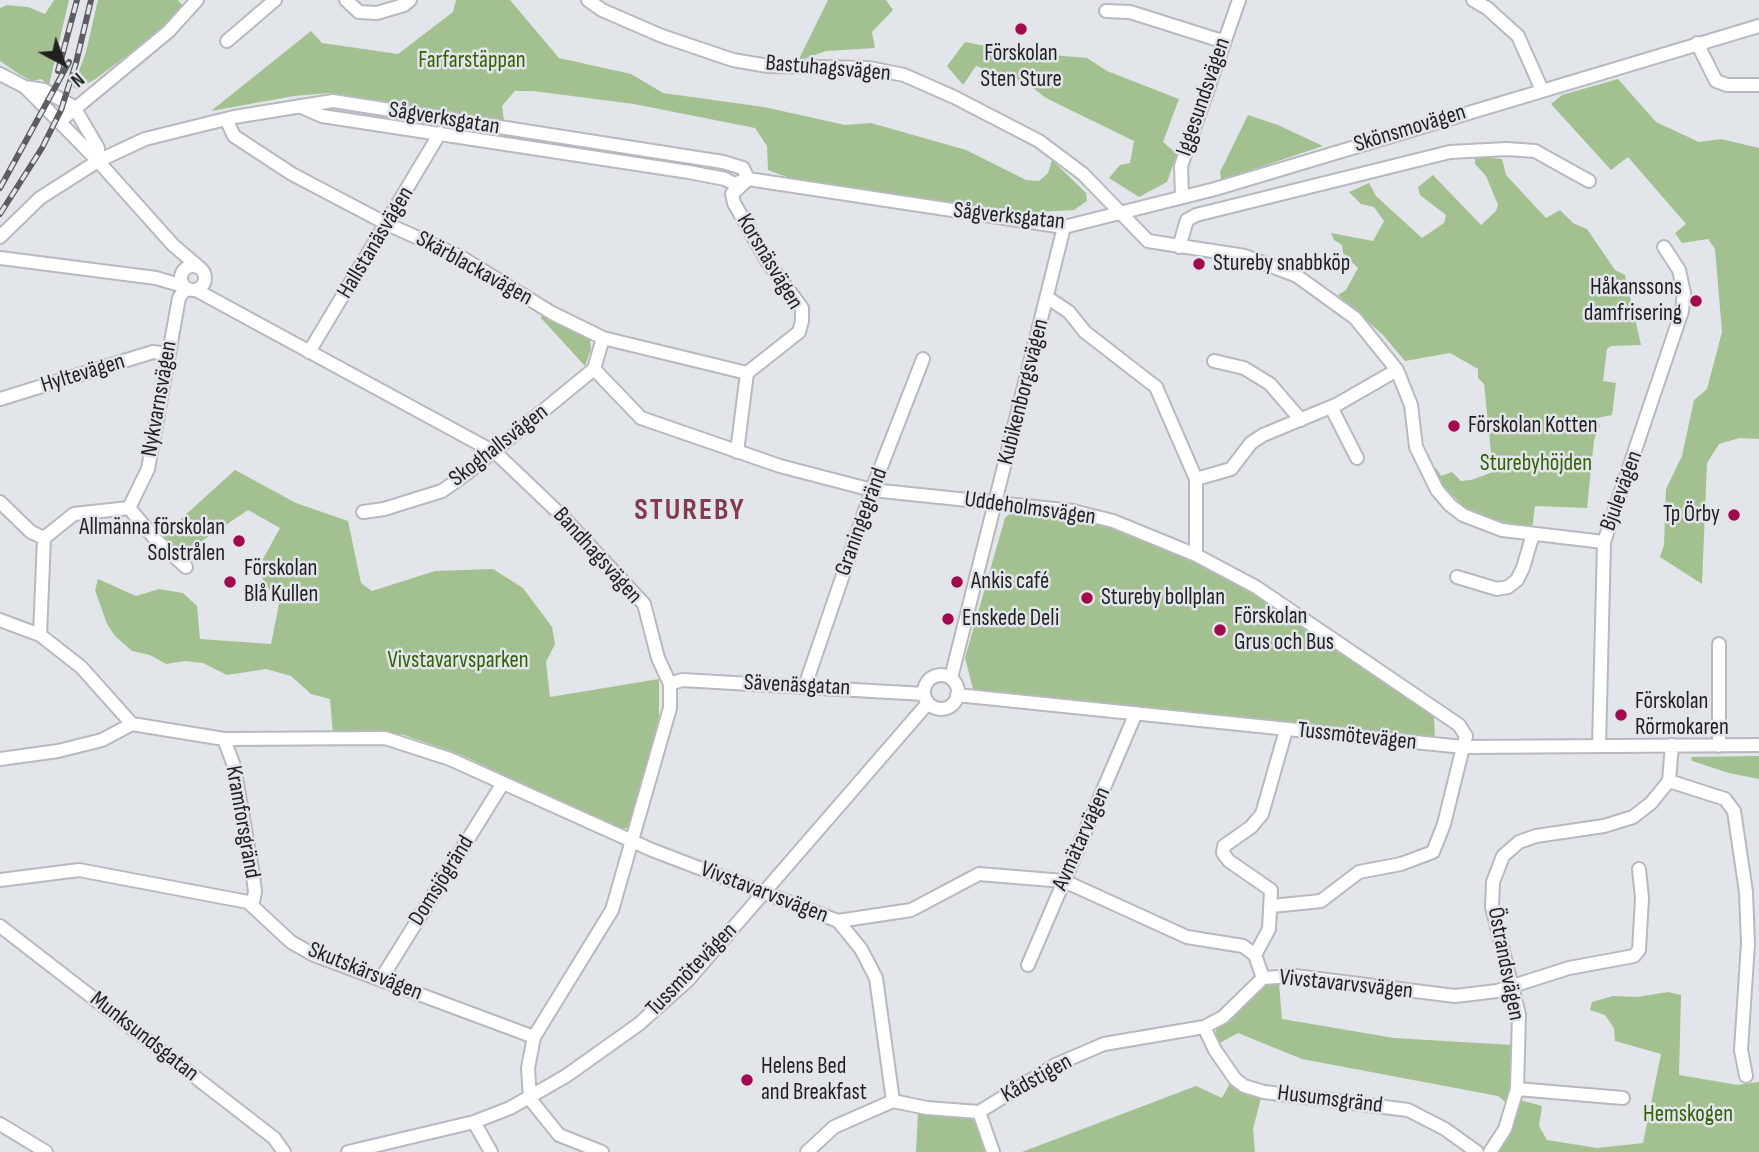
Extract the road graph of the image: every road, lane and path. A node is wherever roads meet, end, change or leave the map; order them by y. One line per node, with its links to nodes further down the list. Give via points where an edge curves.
1 (275, 0): 11 (street)
2 (346, 0): 3 (street, via 359,12 377,13)
3 (410, 0)
4 (588, 0): 27 (street, Bastuhagsvägen, via 662,36 733,60 768,66 869,68 904,75 1038,141 1083,174)
5 (1239, 0): 12 (street, Iggesundsvägen)
6 (1473, 0): 8 (street)
7 (192, 2): 19 (street, via 169,31)
8 (1489, 4): 17 (street, via 1518,36)
9 (1106, 11): 12 (street, via 1130,12)
10 (1759, 26): 13 (street, Skönsmovägen)
11 (228, 41)
12 (1222, 41): 26 (street, Iggesundsvägen, via 1181,166)
13 (1697, 43): 15 (street, via 1716,81); 17 (street, Skönsmovägen)
14 (0, 74): 16 (street, Bandhagsvägen)
15 (1759, 85)
16 (25, 87): 19 (street, Bandhagsvägen, via 44,90); 21 (street, Bandhagsvägen)
17 (1542, 90): 26 (street, Skönsmovägen)
18 (298, 106): 20 (street, Sågverksgatan); 22 (street, Sågverksgatan, via 322,116); 24 (street, Sågverksgatan, via 333,102 723,162 743,168)
19 (74, 107): 21 (street); 23 (street, Bandhagsvägen, via 98,148)
20 (226, 119): 23 (street, Sågverksgatan, via 145,139); 28 (street, Skärblackavägen, via 234,136 292,174)
21 (59, 122): 23 (street, Bandhagsvägen)
22 (440, 133): 24 (street, Sågverksgatan, via 725,178 734,184); 28 (street, Hallstanäsvägen)
23 (98, 160): 30 (street, Sågverksgatan, via 40,198); 34 (street, Bandhagsvägen, via 173,245)
24 (748, 179): 29 (street, Sågverksgatan); 43 (street, Korsnäsvägen, via 732,194 734,203 767,261 802,307 802,321 799,332)
25 (1589, 181): 31 (street, via 1535,151 1450,152 1196,215 1187,220)
26 (1182, 197): 27 (street, Skönsmovägen)
27 (1122, 213): 29 (street, Sågverksgatan); 31 (street, via 1147,241)
28 (387, 224): 36 (street, Skärblackavägen, via 461,257 552,313); 37 (street, Hallstanäsvägen)
29 (1064, 227): 35 (street, Kubikenborgsvägen)
30 (0, 237)
31 (1179, 247): 42 (street, via 1245,256 1297,276 1355,318)
32 (1664, 247): 58 (street, Bjulevägen, via 1679,270 1682,311)
33 (0, 258): 34 (street)
34 (191, 280): 37 (street, Bandhagsvägen, via 210,298); 38 (street, Nykvarnsvägen, via 179,298)
35 (1048, 298): 50 (street, via 1151,381); 53 (street, Kubikenborgsvägen)
36 (603, 338): 41 (street); 43 (street, Skärblackavägen)
37 (309, 352): 48 (street, Bandhagsvägen)
38 (167, 355): 44 (street, Hyltevägen, via 146,354); 54 (street, Nykvarnsvägen, via 148,469)
39 (923, 359): 51 (street, Graningegränd)
40 (1214, 361): 46 (street, via 1244,368 1270,384)
41 (594, 369): 47 (street, Uddeholmsvägen, via 641,418); 48 (street, Skoghallsvägen)
42 (1397, 370): 45 (street); 56 (street, via 1411,405 1416,447 1437,490 1463,514 1502,530)
43 (747, 373): 47 (street)
44 (0, 399)
45 (1331, 407): 46 (street); 49 (street)
46 (1301, 420): 50 (street, via 1251,443 1231,469)
47 (737, 452): 51 (street, Uddeholmsvägen)
48 (496, 453): 55 (street, Skoghallsvägen, via 442,491); 66 (street, Bandhagsvägen, via 644,604)
49 (1357, 458)
50 (1196, 479): 59 (street)
51 (872, 490): 53 (street, Uddeholmsvägen); 67 (street, Graningegränd)
52 (0, 502): 57 (street, via 31,532)
53 (997, 503): 59 (street, Uddeholmsvägen, via 1073,511 1113,521); 65 (street, Kubikenborgsvägen)
54 (129, 508): 57 (street, via 74,514); 60 (street)
55 (363, 512)
56 (1533, 534): 58 (street); 61 (street, via 1523,568 1508,587 1497,589)
57 (44, 538): 63 (street)
58 (1604, 542): 75 (street, Bjulevägen)
59 (1196, 555): 78 (street, Uddeholmsvägen, via 1256,587 1459,725 1466,736)
60 (186, 566)
61 (1457, 578)
62 (0, 620): 63 (street)
63 (40, 635): 71 (street, via 81,667)
64 (1719, 644): 77 (street)
65 (951, 678): 68 (street); 69 (street, via 939,675 926,683)
66 (670, 684): 67 (street, Sävenäsgatan, via 682,680); 82 (street, Bandhagsvägen, via 670,708)
67 (804, 686): 69 (street, Sävenäsgatan)
68 (957, 695): 69 (street, via 943,708); 70 (street, Tussmötevägen)
69 (926, 699): 86 (street, Tussmötevägen)
70 (1136, 713): 72 (street, Tussmötevägen); 85 (street, Avmätarvägen)
71 (132, 724): 73 (street, Vivstavarvsvägen); 79 (street, via 102,740)
72 (1286, 730): 78 (street, Tussmötevägen); 88 (street, via 1262,814 1224,846 1223,853 1271,890)
73 (224, 739): 81 (street, Vivstavarvsvägen, via 385,737); 87 (street, Kramforsgränd, via 234,766 248,847 255,892)
74 (1758, 745): 77 (street, Tussmötevägen)
75 (1599, 746): 76 (street, Tussmötevägen); 78 (street, Tussmötevägen)
76 (1672, 746): 77 (street, Tussmötevägen); 80 (street)
77 (1719, 746)
78 (1464, 747): 88 (street, via 1433,852 1359,872 1321,901)
79 (0, 759)
80 (1669, 781): 95 (street, Östrandsvägen, via 1633,817 1536,836 1519,842 1503,856 1493,882 1492,907); 98 (street, via 1725,799 1734,811 1747,909 1741,1050)
81 (503, 783): 82 (street, Vivstavarvsvägen); 94 (street, Domsjögränd)
82 (634, 842): 86 (street, Vivstavarvsvägen); 97 (street, Bandhagsvägen, via 612,910)
83 (1639, 869): 95 (street, Vivstavarvsvägen, via 1642,898 1639,950 1634,956 1569,968)
84 (0, 880): 87 (street, Skutskärsvägen, via 79,870)
85 (1064, 881): 89 (street, Vivstavarvsvägen, via 979,874 911,910); 91 (street, Vivstavarvsvägen, via 1187,937 1243,946); 92 (street, Avmätarvägen)
86 (765, 893): 89 (street, Vivstavarvsvägen); 101 (street, Tussmötevägen, via 662,1005)
87 (252, 906): 94 (street, Skutskärsvägen, via 291,942 314,955)
88 (1272, 906): 91 (street, via 1269,929)
89 (838, 921): 102 (street, via 861,949 876,978)
90 (0, 926): 107 (street, Munksundsgatan, via 274,1138)
91 (1255, 955): 93 (street, Vivstavarvsvägen)
92 (1028, 965)
93 (1263, 978): 95 (street, Vivstavarvsvägen, via 1295,976 1455,996); 96 (street, Kådstigen, via 1223,1017)
94 (382, 979): 97 (street, Skutskärsvägen)
95 (1512, 987): 99 (street, Östrandsvägen, via 1519,1015)
96 (1204, 1027): 103 (street, Kådstigen, via 1104,1044 1055,1065); 113 (street, Husumsgränd, via 1215,1050 1244,1086 1408,1110)
97 (534, 1037): 101 (street, Bandhagsvägen, via 528,1068)
98 (1746, 1076)
99 (1517, 1089): 100 (street); 114 (street, Östrandsvägen, via 1505,1129)
100 (1623, 1098)
101 (530, 1099): 104 (street, Tussmötevägen); 110 (street, via 567,1141)
102 (892, 1101): 103 (street, Kådstigen); 111 (street, via 834,1127)
103 (979, 1112): 112 (street)
104 (474, 1122): 108 (street, Tussmötevägen); 109 (street)
105 (0, 1124): 106 (street)
106 (46, 1152)
107 (284, 1152)
108 (348, 1152)
109 (491, 1152)
110 (603, 1152)
111 (807, 1152)
112 (993, 1152)
113 (1478, 1152)
114 (1490, 1152)

